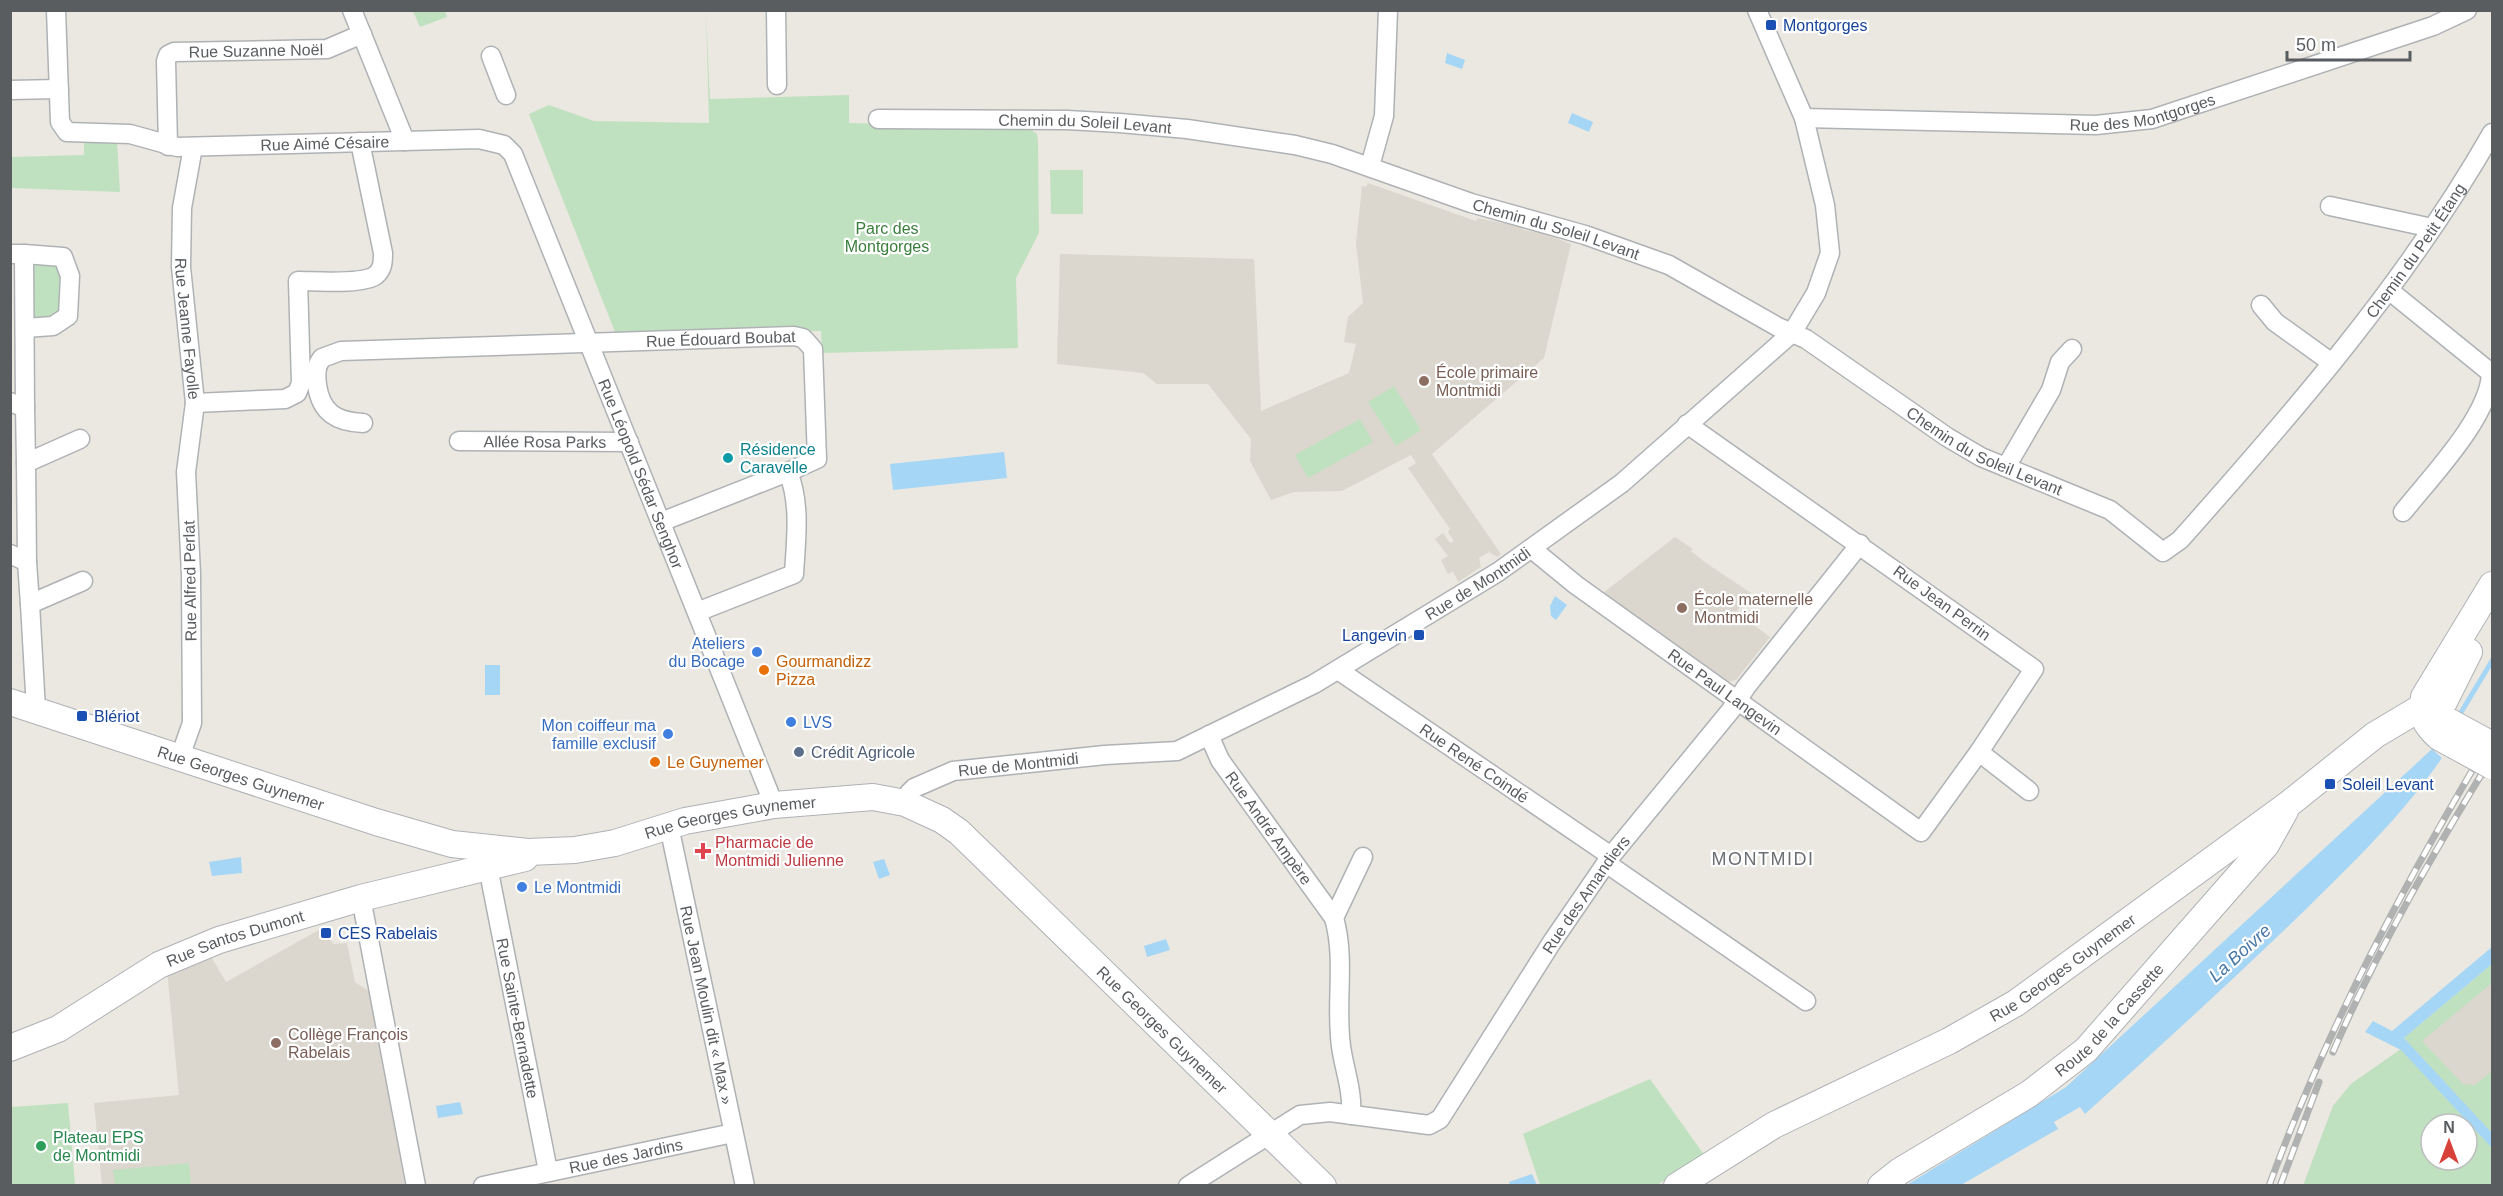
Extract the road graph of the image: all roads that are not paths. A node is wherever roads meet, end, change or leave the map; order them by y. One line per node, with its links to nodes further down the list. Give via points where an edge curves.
1 (56, 10): 10 (street)
2 (352, 10): 7 (street)
3 (776, 10): 9 (street)
4 (1388, 10): 21 (street, via 1384,116)
5 (1757, 10): 14 (street, Rue de Montmidi)
6 (2467, 10): 14 (street, Rue des Montgorges, via 2433,26 2152,119 2096,125)
7 (362, 34): 16 (street); 18 (street, Rue Suzanne Noël, via 327,49 174,51 166,61)
8 (491, 56): 12 (street)
9 (777, 85)
10 (59, 89): 11 (street); 18 (street, Rue Aimé Césaire, via 60,122 67,132 119,133)
11 (10, 90)
12 (506, 95)
13 (879, 118): 21 (street, Chemin du Soleil Levant, via 1067,120 1186,129 1295,145)
14 (1804, 118): 28 (street, Rue de Montmidi, via 1824,205 1830,254 1816,293)
15 (2493, 133): 23 (street, Chemin du Petit Étang)
16 (405, 141): 17 (street, Rue Aimé Césaire); 19 (street, Rue Aimé Césaire, via 479,139)
17 (360, 142): 20 (street, Rue Aimé Césaire); 32 (street, Rue Jeanne Fayolle, via 383,265 376,275 365,280 298,282 301,372 297,393 285,399)
18 (168, 146): 20 (street, Rue Aimé Césaire)
19 (504, 146): 29 (street, Rue Léopold Sédar Senghor, via 519,164)
20 (193, 147): 32 (street, Rue Jeanne Fayolle, via 182,208 182,267)
21 (1370, 166): 28 (street, Chemin du Soleil Levant, via 1471,203 1585,235 1669,265)
22 (2330, 206): 23 (street)
23 (2432, 228): 25 (street, Chemin du Petit Étang)
24 (17, 254): 27 (street); 27 (street, via 63,257 70,276 68,316 53,326)
25 (2390, 291): 31 (street, Chemin du Petit Étang); 42 (street, via 2492,373 2491,388 2476,418)
26 (2261, 305): 31 (street, via 2275,322)
27 (25, 328): 33 (street)
28 (1792, 333): 35 (street, Rue de Montmidi); 40 (street, Chemin du Soleil Levant, via 1947,437)
29 (590, 343): 34 (street, via 341,351 322,358 316,370 321,404 340,420); 38 (street, Rue Léopold Sédar Senghor); 41 (street, Rue Édouard Boubat, via 803,338 809,342 814,358 817,459)
30 (2072, 349): 40 (street, via 2060,362 2050,390)
31 (2332, 363): 46 (street, Chemin du Petit Étang, via 2187,533)
32 (195, 403): 61 (street, Rue Alfred Perlat, via 186,472 192,723)
33 (18, 405): 39 (street)
34 (363, 423)
35 (1687, 424): 44 (street, Rue Jean Perrin); 45 (street, Rue de Montmidi, via 1622,483)
36 (80, 439): 39 (street)
37 (459, 441): 38 (street, Allée Rosa Parks)
38 (629, 442): 43 (street, Rue Léopold Sédar Senghor)
39 (26, 463): 47 (street)
40 (2006, 467): 46 (street, Chemin du Soleil Levant, via 2110,510)
41 (788, 472): 43 (street); 52 (street, via 796,513 794,574)
42 (2403, 512)
43 (661, 522): 52 (street, Rue Léopold Sédar Senghor)
44 (1860, 544): 54 (street, Rue des Amandiers); 60 (street, Rue Jean Perrin, via 2034,669)
45 (1532, 549): 53 (street, Rue de Montmidi); 54 (street, Rue Paul Langevin)
46 (2163, 552)
47 (19, 558): 50 (street)
48 (83, 581): 50 (street)
49 (2493, 585): 57 (street, via 2424,697)
50 (30, 604): 56 (street)
51 (2493, 606): 57 (street)
52 (697, 612): 66 (street, Rue Léopold Sédar Senghor)
53 (1338, 670): 58 (street, Rue de Montmidi); 72 (street, Rue René Coindé)
54 (1737, 701): 68 (street, Rue Paul Langevin); 72 (street, Rue des Amandiers)
55 (10, 702): 56 (street, Rue Georges Guynemer)
56 (36, 710): 61 (street, Rue Georges Guynemer)
57 (2437, 718): 59 (street, bridge); 62 (street, bridge); 65 (street, Rue Georges Guynemer, via 2375,735)
58 (1209, 735): 64 (street, Rue de Montmidi, via 1177,751 953,771 922,782 909,793); 75 (street, Rue André Ampère, via 1220,760)
59 (2493, 745)
60 (1979, 752): 63 (street); 68 (street, Rue Jean Perrin)
61 (180, 757): 69 (street, Rue Georges Guynemer)
62 (2493, 766)
63 (2029, 792)
64 (905, 803): 66 (street, Rue Georges Guynemer, via 873,797); 80 (street, Rue Georges Guynemer, via 959,832)
65 (2290, 803): 87 (street, Rue Georges Guynemer, via 2016,1002 1949,1041 1774,1125); 88 (street, Route de la Cassette, via 2266,845 2086,1050 2029,1094)
66 (774, 805): 67 (street, Rue Georges Guynemer)
67 (669, 826): 70 (street, Rue Georges Guynemer, via 615,843); 79 (street, Rue Jean Moulin dit « Max »)
68 (1921, 832)
69 (452, 844): 70 (street, Rue Georges Guynemer); 73 (street, via 467,850)
70 (549, 853): 73 (street, Rue Santos Dumont)
71 (1363, 857): 75 (street)
72 (1609, 860): 76 (street, Rue René Coindé); 78 (street, Rue des Amandiers, via 1440,1119 1429,1125)
73 (482, 868): 74 (street, Rue Santos Dumont); 81 (street, Rue Sainte-Bernadette)
74 (362, 898): 77 (street, Rue Santos Dumont, via 189,951 134,980 57,1029); 82 (street)
75 (1334, 918): 78 (street, Rue André Ampère, via 1341,941 1339,1017)
76 (1806, 1001)
77 (10, 1048)
78 (1351, 1115): 80 (street, Rue des Amandiers, via 1300,1115)
79 (733, 1133): 81 (street, Rue des Jardins); 84 (street, Rue Jean Moulin dit « Max »)
80 (1270, 1133): 85 (street, Rue des Amandiers); 86 (street, Rue Georges Guynemer)
81 (548, 1171): 83 (street, Rue des Jardins)
82 (416, 1185)
83 (483, 1185)
84 (745, 1185)
85 (1188, 1185)
86 (1323, 1185)
87 (1677, 1185)
88 (1881, 1185)

